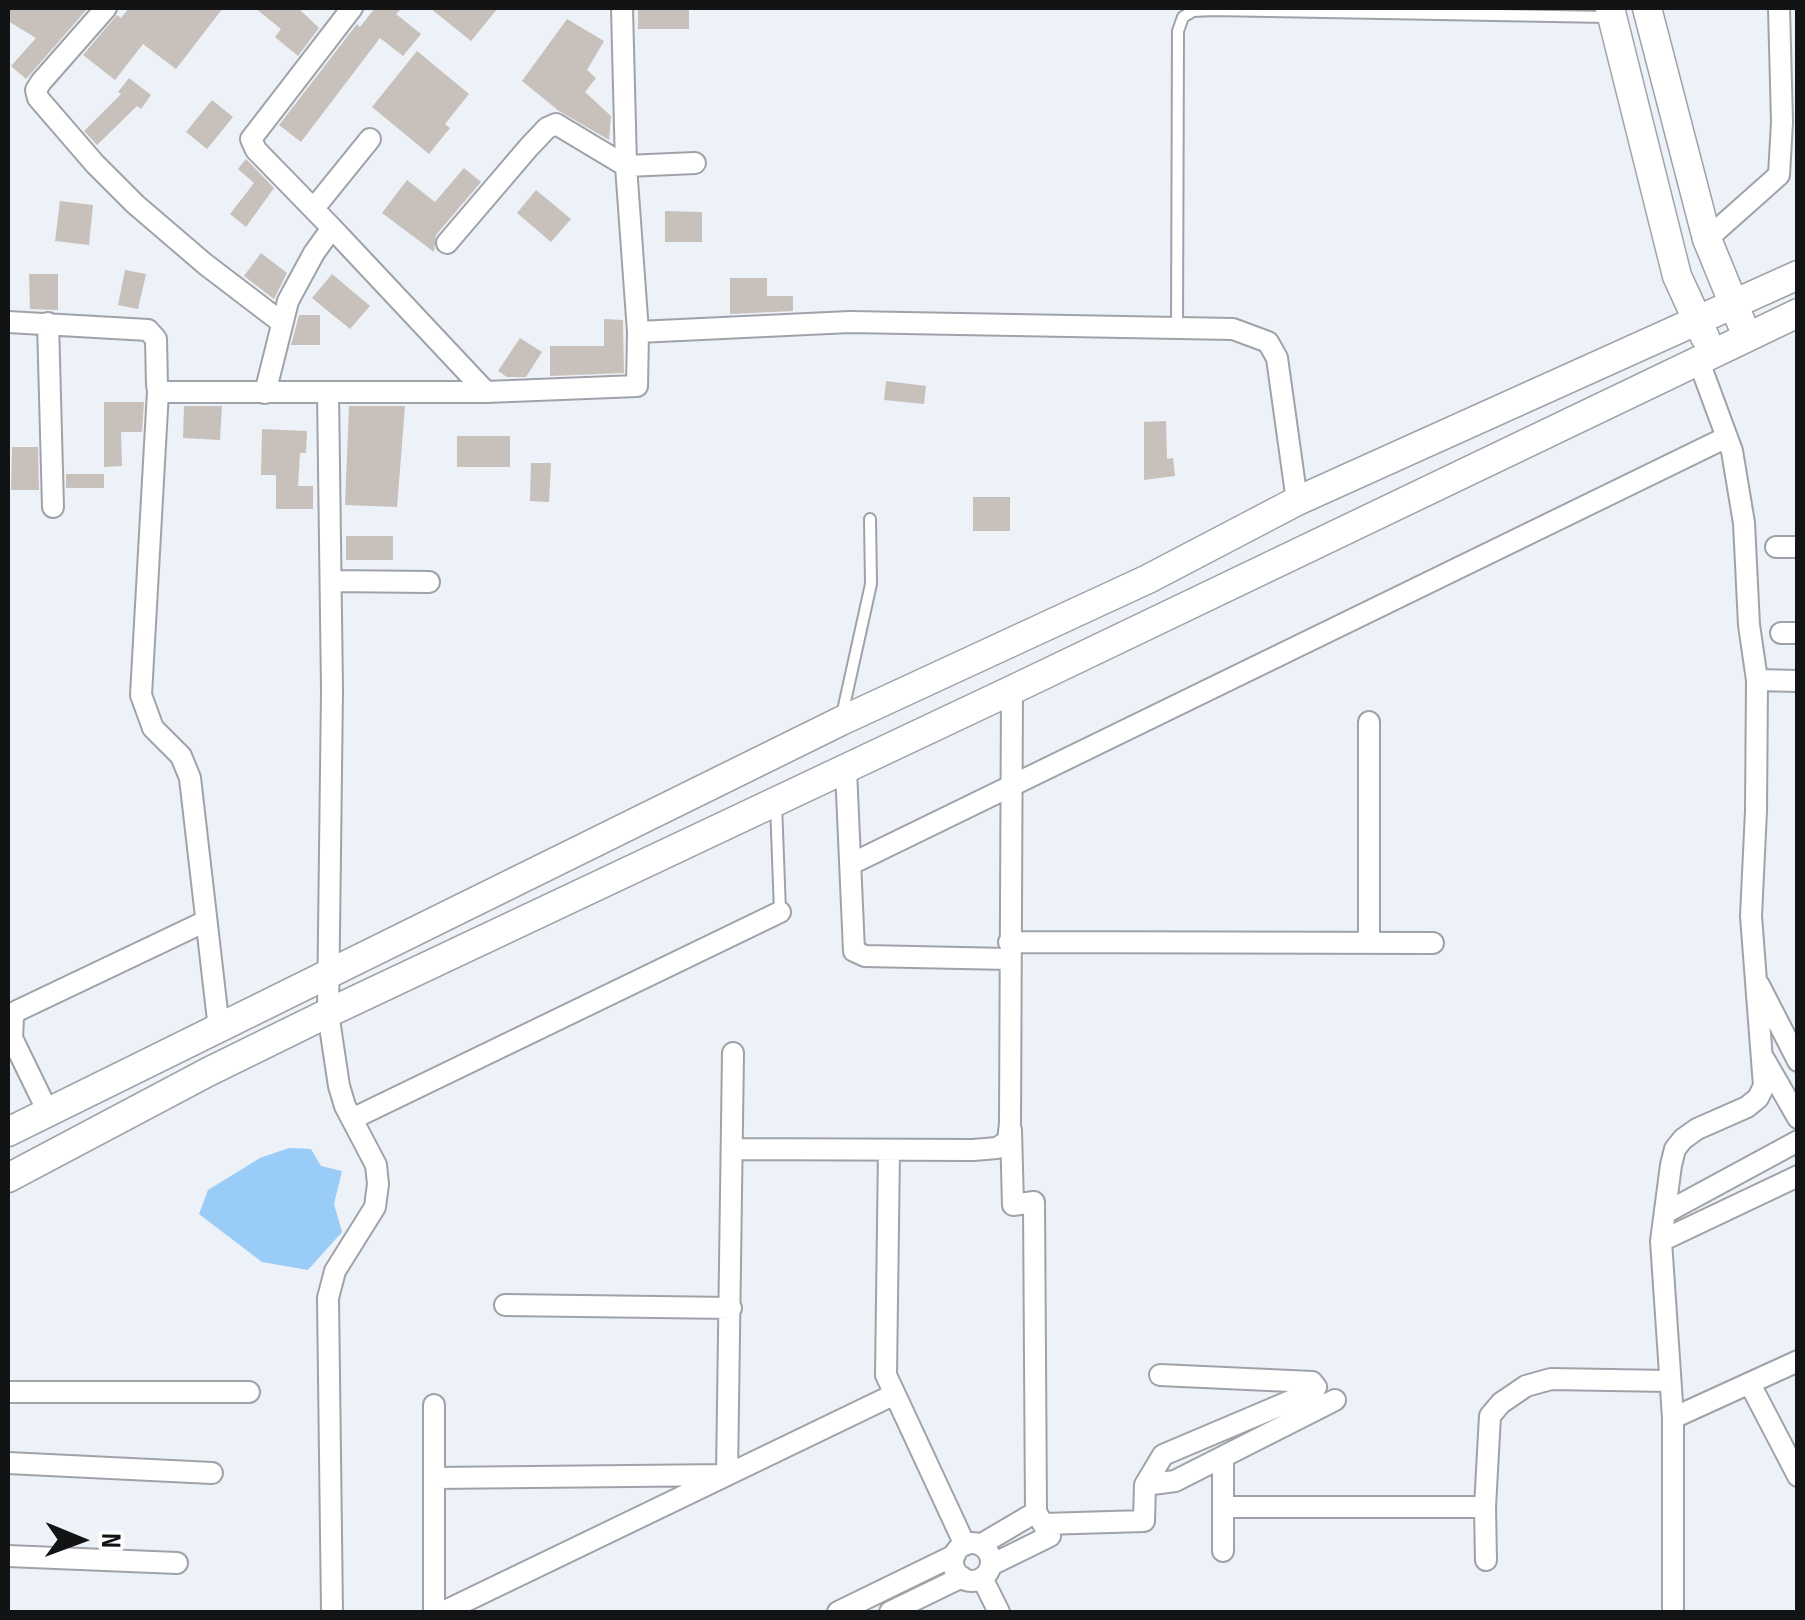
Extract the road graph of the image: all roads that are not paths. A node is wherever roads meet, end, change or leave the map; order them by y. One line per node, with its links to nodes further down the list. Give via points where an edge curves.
1 (103, 8): 18 (street, via 38,86 38,98 135,204)
2 (352, 8): 10 (street, via 251,139)
3 (622, 8): 9 (street)
4 (1647, 8): 12 (street)
5 (1779, 8): 12 (street, via 1778,175)
6 (1612, 12): 19 (street, via 1677,276); 21 (lane, via 1213,10 1183,16)
7 (370, 140): 10 (street)
8 (695, 163): 9 (street)
9 (626, 166): 13 (street, via 556,124); 22 (street)
10 (315, 208): 11 (street)
11 (332, 228): 18 (street, via 300,275); 27 (street)
12 (1707, 239): 15 (street)
13 (446, 243)
14 (1798, 274): 15 (street)
15 (1733, 306): 19 (street); 23 (street)
16 (1798, 314): 23 (street)
17 (8, 322): 20 (street)
18 (281, 322): 28 (street)
19 (1696, 322): 24 (street); 29 (street)
20 (48, 323): 25 (street, via 153,332); 33 (street)
21 (1177, 328): 22 (street, via 850,322); 32 (street, via 1234,330 1268,342 1276,358)
22 (638, 332): 27 (street, via 640,380 633,388)
23 (1747, 336): 24 (street)
24 (1706, 356): 30 (street); 31 (street)
25 (158, 391): 28 (street); 49 (street, via 141,696 154,728 186,764)
26 (328, 392): 27 (street); 28 (street); 37 (street)
27 (486, 392)
28 (265, 393)
29 (1520, 398): 30 (street); 32 (street)
30 (1537, 437): 41 (street)
31 (1727, 437): 39 (street, via 1744,522); 45 (street)
32 (1296, 501): 42 (street, via 1148,579)
33 (53, 507)
34 (870, 519): 42 (lane, via 871,584)
35 (1776, 548): 36 (street)
36 (1798, 548)
37 (331, 582): 38 (street); 53 (street)
38 (429, 582)
39 (1757, 680): 40 (street); 54 (street)
40 (1798, 681)
41 (1012, 690): 44 (street); 45 (street)
42 (840, 721): 53 (street)
43 (1368, 722): 50 (street)
44 (846, 770): 46 (street); 47 (street)
45 (1011, 784): 47 (street); 52 (street)
46 (776, 802): 48 (lane); 55 (street)
47 (850, 864): 52 (street, via 854,952)
48 (780, 912): 61 (street)
49 (206, 921): 56 (street); 60 (street, via 12,1016 12,1038)
50 (1369, 943): 51 (street); 52 (street)
51 (1433, 943)
52 (1009, 951): 63 (street)
53 (330, 973): 55 (street); 56 (street)
54 (1753, 975): 58 (street); 59 (street)
55 (328, 1013): 61 (street, via 339,1086); 69 (street)
56 (219, 1028): 60 (street)
57 (733, 1053): 66 (street)
58 (1763, 1057): 62 (street); 70 (street, via 1758,1098 1696,1129 1675,1149)
59 (1798, 1062)
60 (48, 1112): 64 (street)
61 (352, 1118): 101 (street, via 376,1165 378,1184 375,1208 335,1271 328,1298)
62 (1798, 1118)
63 (1010, 1123): 67 (street, via 1008,1141 997,1148); 93 (street, via 1013,1205 1034,1202)
64 (8, 1132)
65 (1798, 1141): 70 (street)
66 (732, 1150): 67 (street); 73 (street)
67 (889, 1150): 80 (street, via 886,1375)
68 (1798, 1176): 71 (street)
69 (8, 1178)
70 (1665, 1212): 71 (street)
71 (1661, 1242): 76 (street)
72 (505, 1305): 73 (street)
73 (730, 1308): 87 (street)
74 (1798, 1361): 77 (street)
75 (1160, 1375): 90 (street, via 1316,1386 1163,1455)
76 (1669, 1381): 83 (street); 92 (street, via 1550,1380 1501,1403 1490,1416)
77 (1750, 1384): 83 (street); 88 (street)
78 (8, 1392): 79 (street)
79 (249, 1392)
80 (893, 1394): 87 (street); 94 (street)
81 (1336, 1400): 84 (street)
82 (434, 1405): 89 (street)
83 (1673, 1418): 106 (street)
84 (1223, 1458): 90 (street, via 1175,1481); 91 (street)
85 (8, 1463): 86 (street)
86 (212, 1473)
87 (727, 1475): 89 (street); 103 (street)
88 (1798, 1476)
89 (434, 1478): 102 (street)
90 (1145, 1484): 93 (street, via 1144,1520)
91 (1223, 1507): 92 (street); 95 (street)
92 (1484, 1507): 97 (street)
93 (1040, 1518): 94 (street); 99 (street, via 1050,1536)
94 (966, 1549): 99 (street, via 989,1554); 99 (street, via 954,1568); 104 (street)
95 (1223, 1552)
96 (8, 1556): 98 (street)
97 (1486, 1560)
98 (177, 1563)
99 (978, 1574): 100 (street); 105 (street)
100 (901, 1610)
101 (332, 1612)
102 (434, 1612)
103 (443, 1612)
104 (838, 1612)
105 (999, 1612)
106 (1673, 1612)

